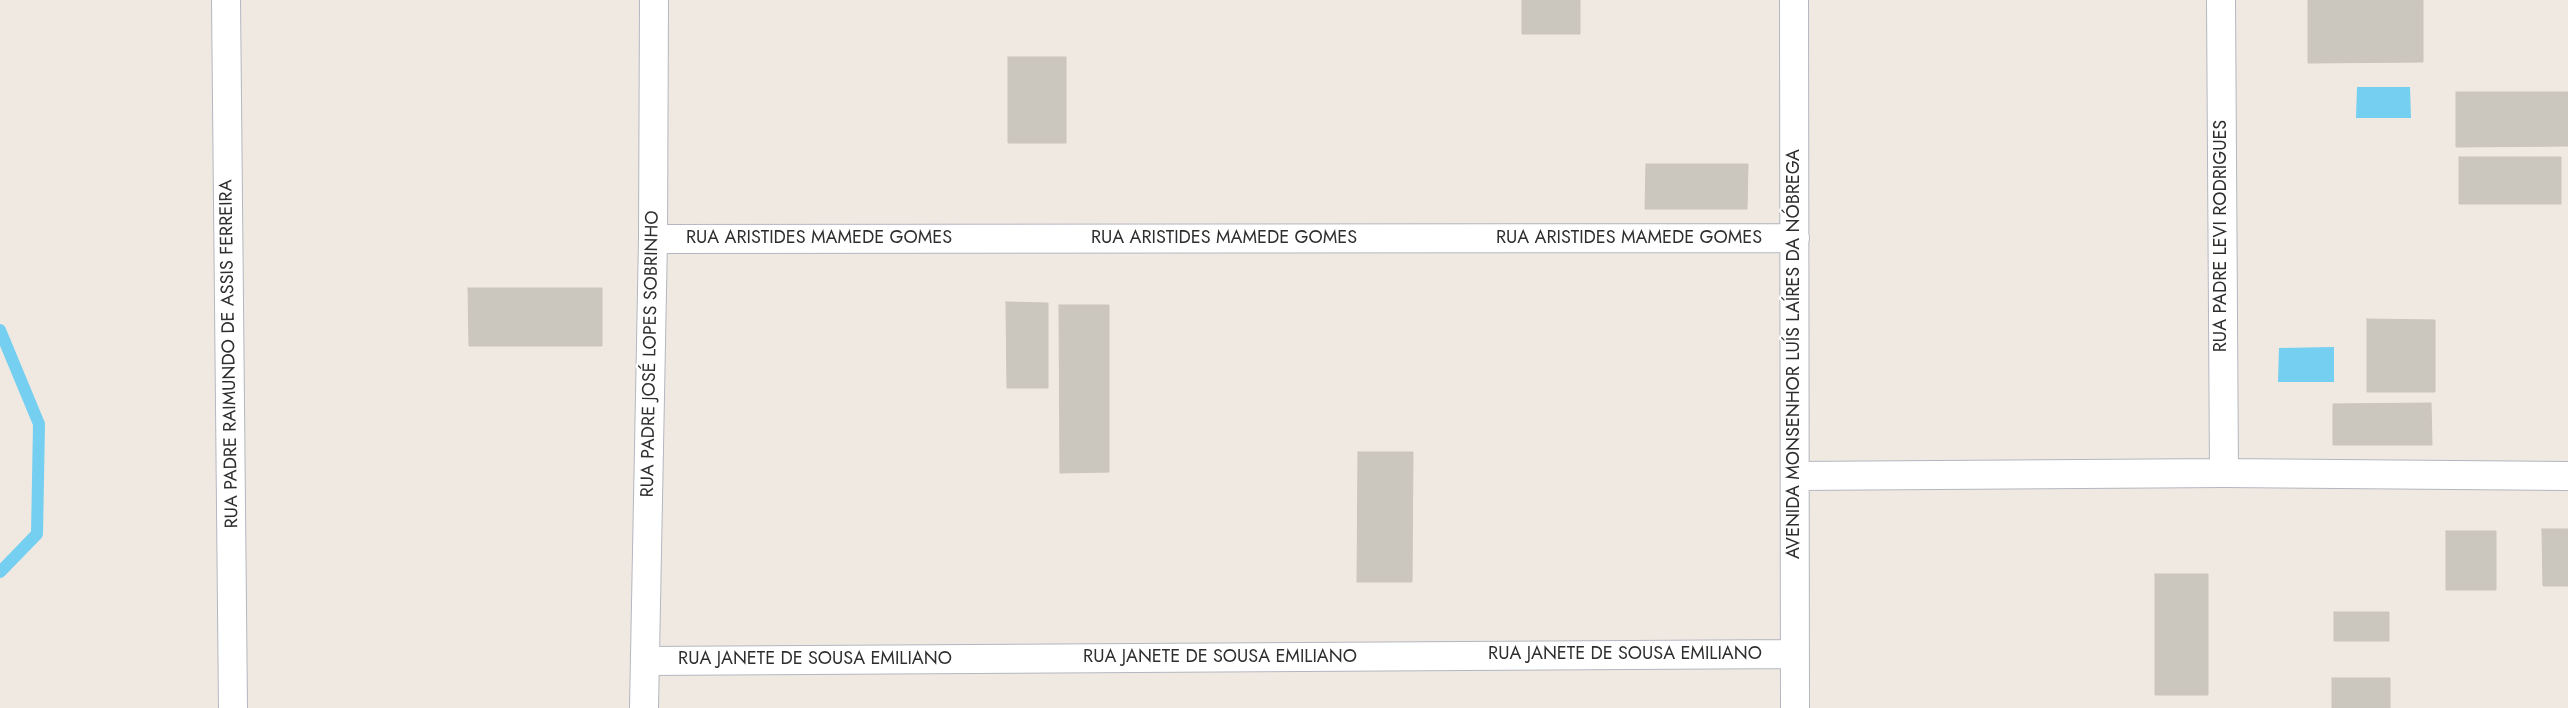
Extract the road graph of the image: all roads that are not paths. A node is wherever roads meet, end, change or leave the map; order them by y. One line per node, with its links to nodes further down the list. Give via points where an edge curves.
1 (226, 0): 12 (street, RUA PADRE RAIMUNDO DE ASSIS FERREIRA)
2 (654, 0): 6 (street, RUA PADRE JOSÉ LOPES SOBRINHO)
3 (1794, 0): 5 (street, AVENIDA MONSENHOR LUÍS LAÍRES DA NÓBREGA)
4 (2221, 0): 7 (street, RUA PADRE LEVI RODRIGUES)
5 (1795, 238): 6 (street, RUA ARISTIDES MAMEDE GOMES); 8 (street, AVENIDA MONSENHOR LUÍS LAÍRES DA NÓBREGA)
6 (653, 240): 11 (street, RUA PADRE JOSÉ LOPES SOBRINHO)
7 (2224, 473): 8 (street); 9 (street)
8 (1796, 476): 10 (street, AVENIDA MONSENHOR LUÍS LAÍRES DA NÓBREGA)
9 (2568, 476)
10 (1794, 654): 11 (street, RUA JANETE DE SOUSA EMILIANO); 14 (street, AVENIDA MONSENHOR LUÍS LAÍRES DA NÓBREGA)
11 (645, 661): 13 (street, RUA PADRE JOSÉ LOPES SOBRINHO)
12 (233, 708)
13 (644, 708)
14 (1794, 708)

